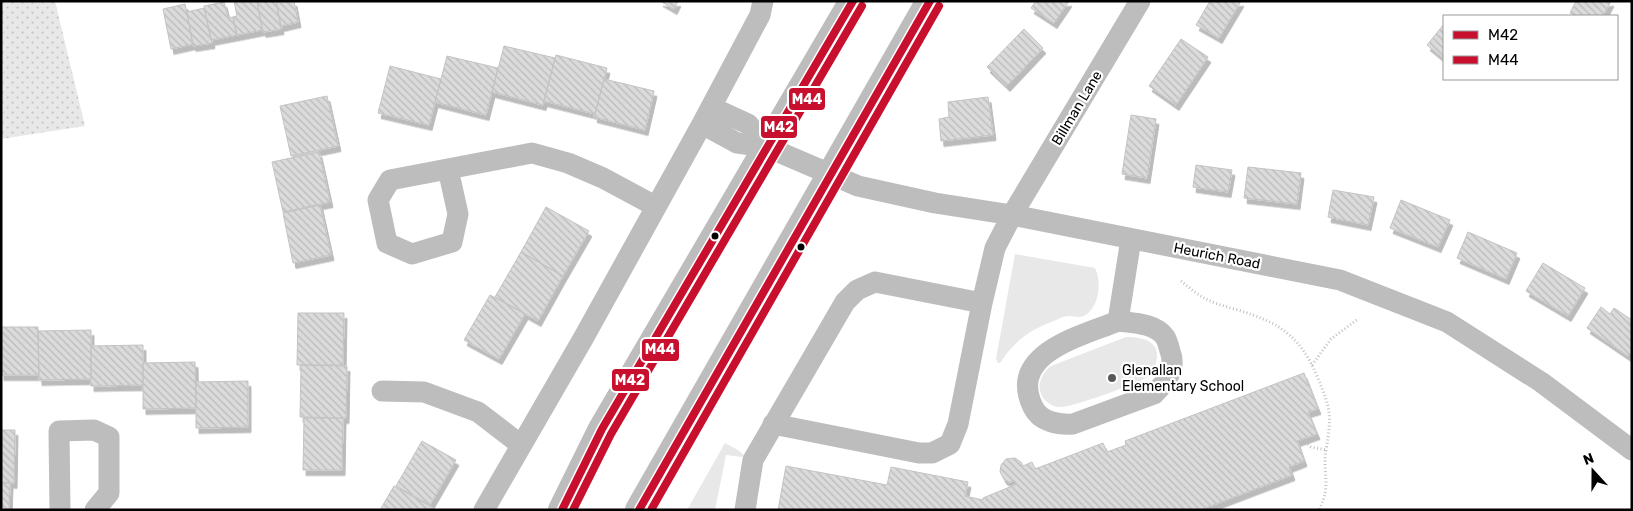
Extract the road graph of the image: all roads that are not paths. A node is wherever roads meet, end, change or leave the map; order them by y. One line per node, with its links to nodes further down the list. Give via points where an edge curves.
1 (763, 1): 5 (street, via 760,15)
2 (853, 1): 6 (main road)
3 (930, 1): 8 (main road)
4 (1140, 1): 10 (street, Billman Lane)
5 (706, 115): 6 (street, via 748,124); 9 (street)
6 (767, 147): 8 (street, Heurich Road); 21 (main road, via 602,429)
7 (448, 169): 7 (street, via 390,180 378,200 387,243 412,254 452,242 458,214); 9 (street, via 532,153 568,163 603,178)
8 (831, 175): 10 (street, Heurich Road, via 858,186); 22 (main road)
9 (655, 206): 16 (street)
10 (1012, 215): 11 (street, Heurich Road); 12 (street, Billman Lane, via 996,248)
11 (1131, 239): 13 (street); 17 (street, Heurich Road, via 1340,280 1448,322 1541,382)
12 (982, 303): 15 (street, via 875,282 857,290 845,302); 15 (street, Billman Lane, via 958,424 950,444 932,453 919,453)
13 (1118, 321): 13 (street, via 1057,346 1034,364 1028,374 1027,391 1033,409 1044,419 1061,425 1079,422 1154,394 1163,385 1174,360 1165,337 1140,323)
14 (382, 391): 16 (street, via 424,392 478,412)
15 (773, 424): 23 (street, via 753,460)
16 (521, 445): 20 (street)
17 (1632, 450)
18 (60, 510): 19 (street, via 59,431 94,430 109,437 109,493)
19 (94, 510)
20 (484, 510)
21 (562, 510)
22 (639, 510)
23 (745, 510)

